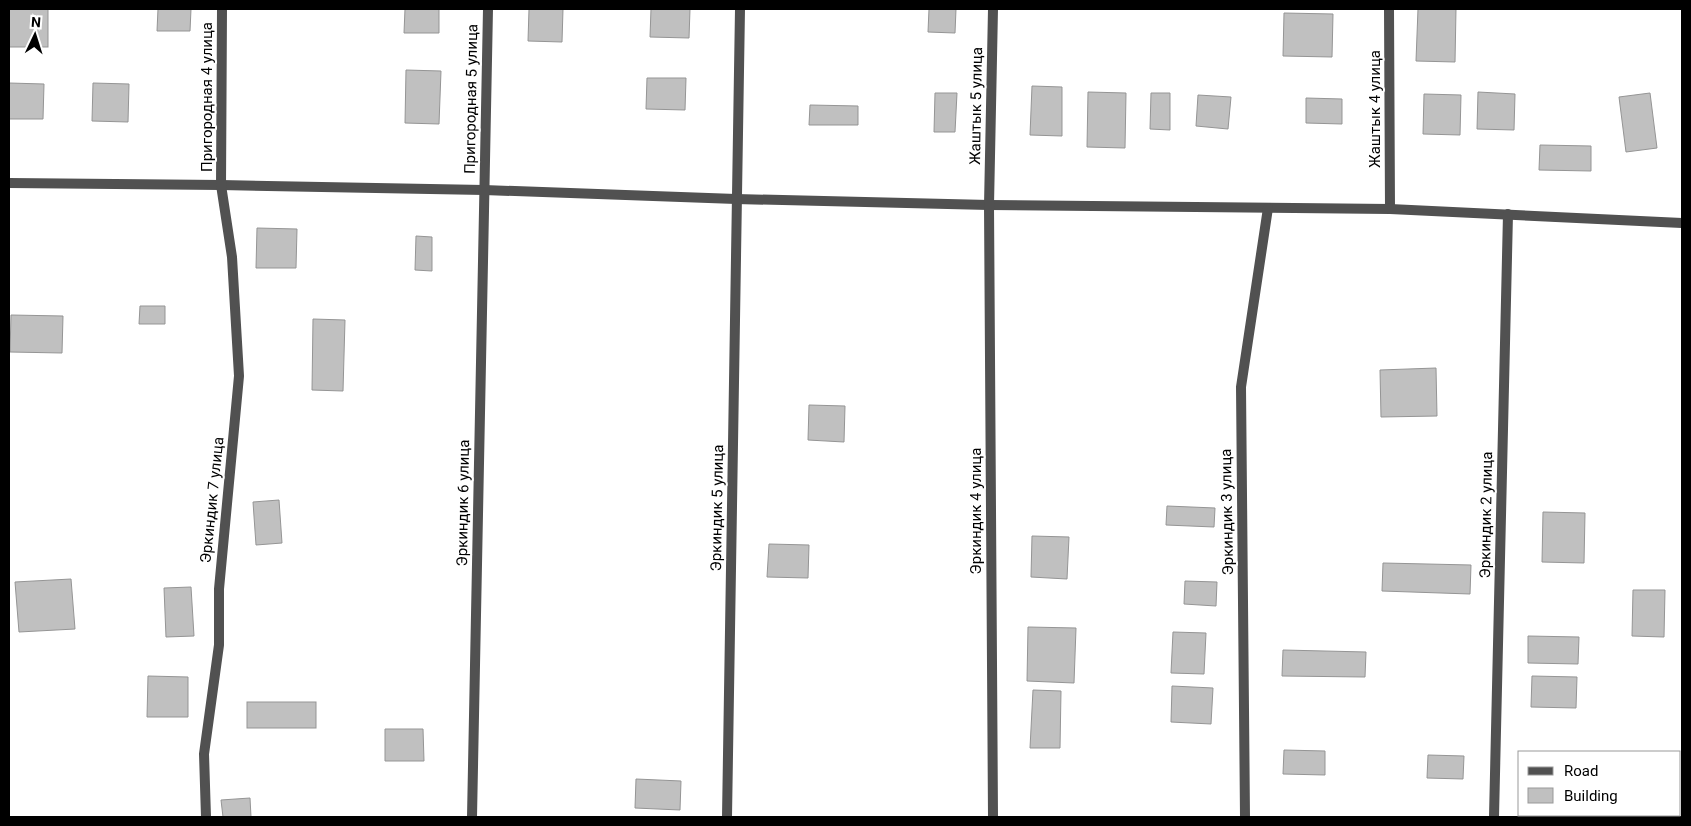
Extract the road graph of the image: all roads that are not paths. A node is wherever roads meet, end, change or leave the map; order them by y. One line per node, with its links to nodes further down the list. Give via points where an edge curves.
1 (222, 9): 7 (street, Пригородная 4 улица)
2 (488, 9): 8 (street, Пригородная 5 улица)
3 (740, 9): 9 (street, Эркиндик 5 улица)
4 (994, 9): 10 (street, Жаштык 5 улица)
5 (1389, 9): 12 (street, Жаштык 4 улица)
6 (9, 183): 7 (street)
7 (221, 185): 8 (street); 15 (street, Эркиндик 7 улица, via 232,257 239,376 218,588 219,645 204,754)
8 (484, 190): 9 (street); 16 (street, Эркиндик 6 улица)
9 (736, 199): 10 (street); 17 (street, Эркиндик 5 улица)
10 (989, 205): 11 (street); 18 (street, Эркиндик 4 улица)
11 (1268, 208): 12 (street); 19 (street, Эркиндик 3 улица, via 1241,387)
12 (1390, 209): 13 (street)
13 (1508, 214): 14 (street); 20 (street, Эркиндик 2 улица)
14 (1682, 223)
15 (206, 817)
16 (472, 817)
17 (727, 817)
18 (993, 817)
19 (1246, 817)
20 (1494, 817)

